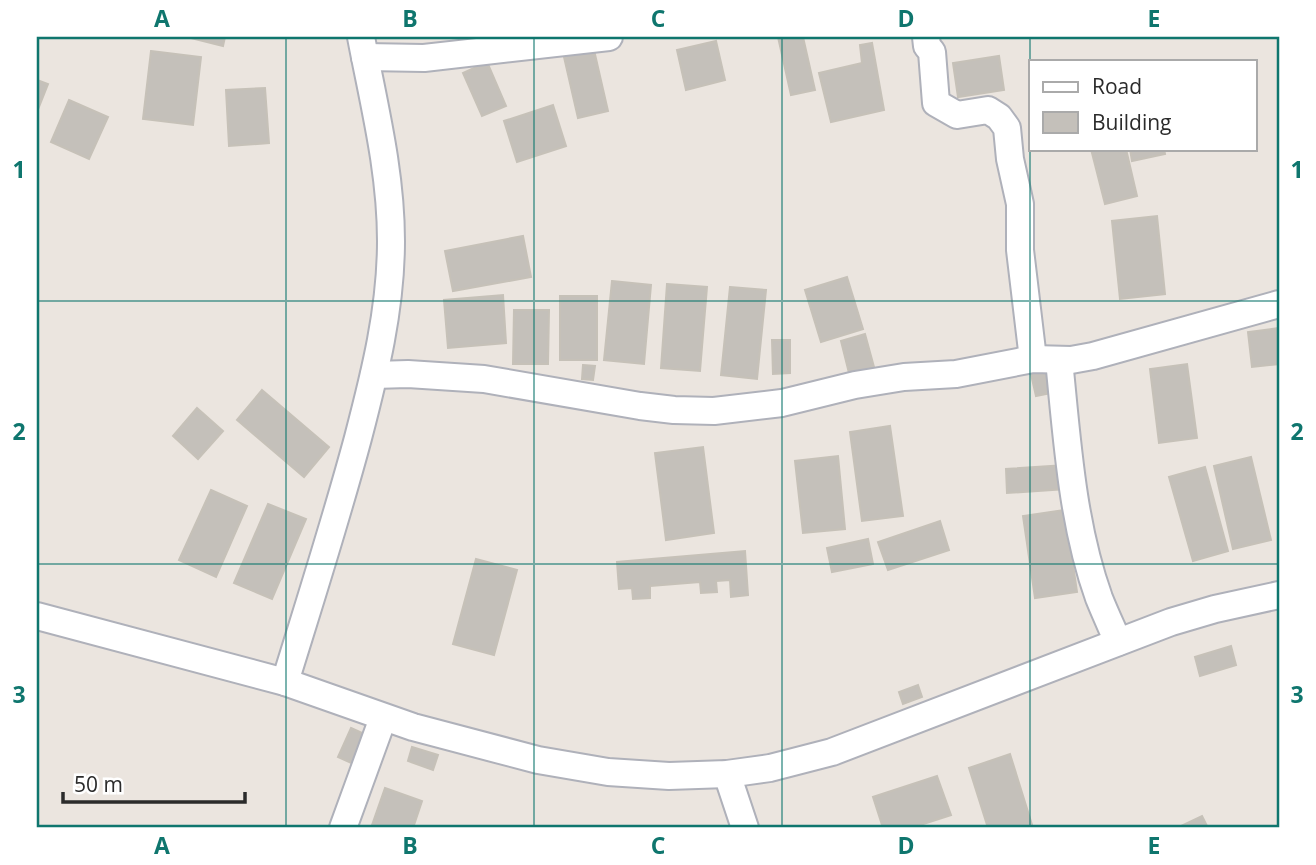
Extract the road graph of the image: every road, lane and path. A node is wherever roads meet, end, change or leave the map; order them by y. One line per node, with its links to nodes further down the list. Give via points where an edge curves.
1 (609, 37): 3 (street, via 424,58)
2 (926, 37): 5 (street, via 932,52 936,103 957,115 988,110 1007,128 1020,204 1020,250)
3 (363, 47): 6 (street, via 388,173 391,240 386,318)
4 (1279, 304): 5 (street, via 1102,354)
5 (1046, 360): 6 (street, via 956,374 904,376 782,403 714,411 651,407 484,379); 9 (street, via 1081,531 1098,596)
6 (374, 375): 10 (street, via 340,507)
7 (1279, 595): 9 (street, via 1214,609)
8 (37, 616): 10 (street)
9 (1118, 642): 12 (street, via 832,752)
10 (285, 682): 11 (street)
11 (383, 718): 12 (street, via 538,760 608,772); 13 (street)
12 (727, 774): 14 (street)
13 (343, 828)
14 (746, 828)

